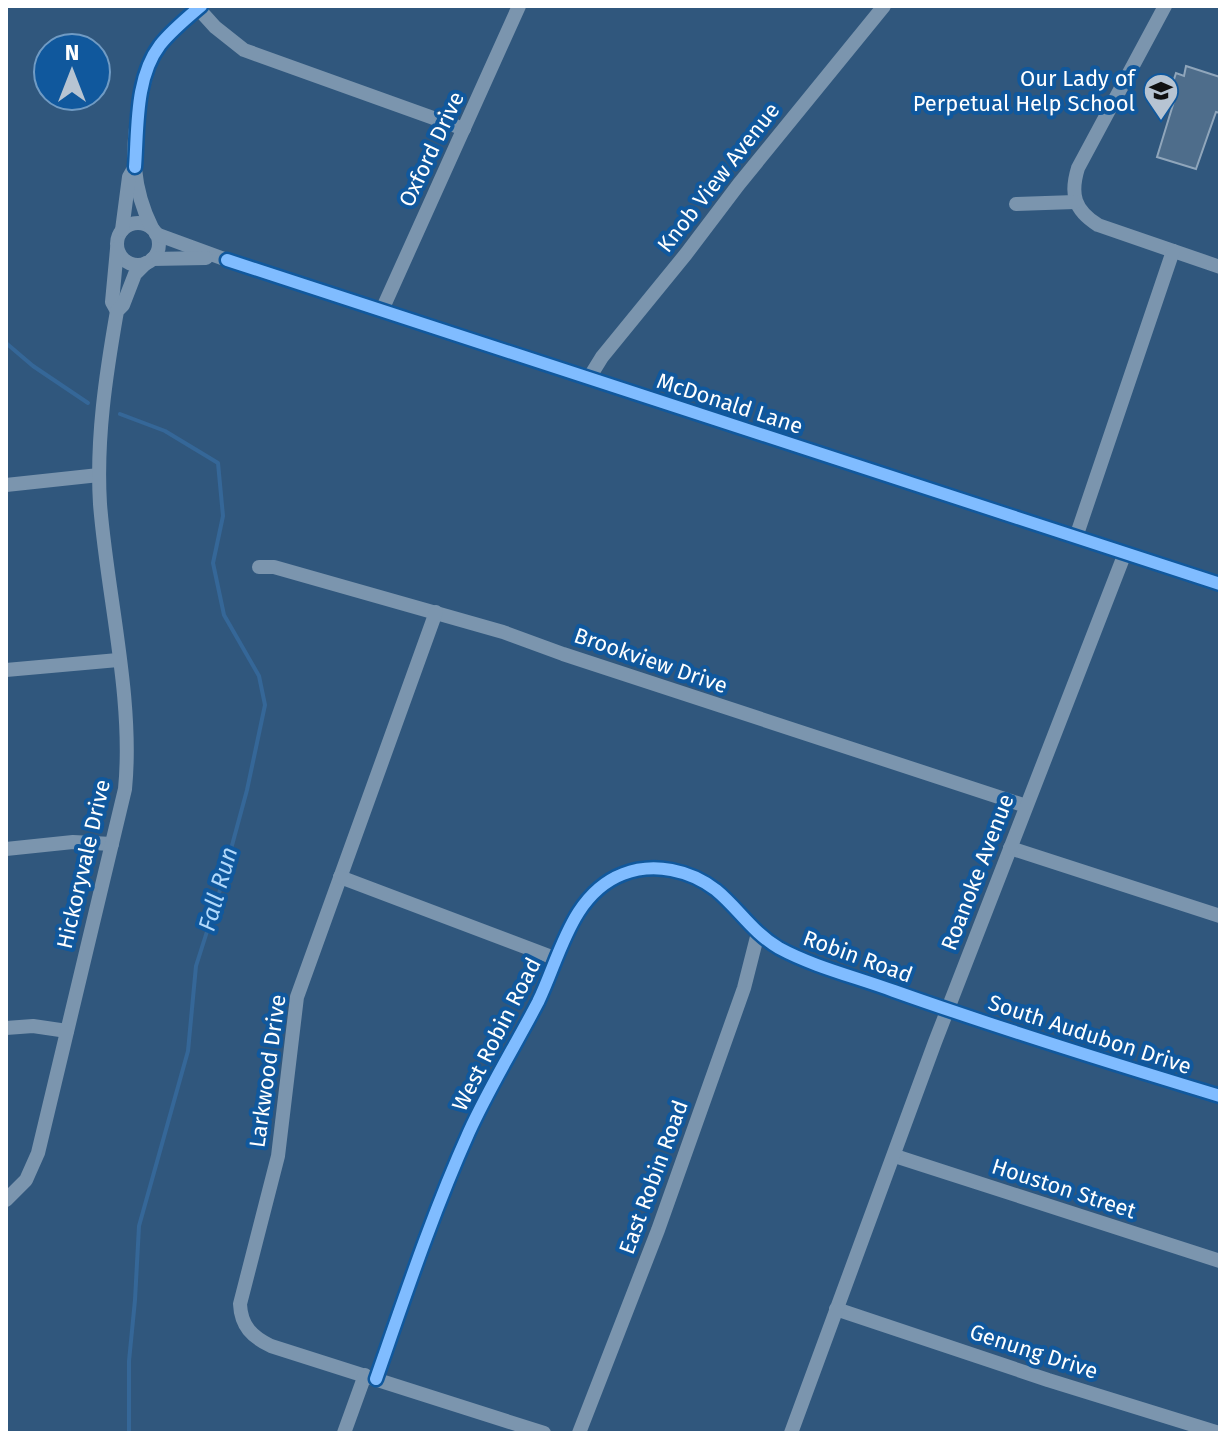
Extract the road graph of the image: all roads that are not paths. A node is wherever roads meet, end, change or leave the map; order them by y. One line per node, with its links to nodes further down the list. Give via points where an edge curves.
1 (519, 6): 5 (street, Oxford Drive)
2 (884, 6): 18 (street, Knob View Avenue)
3 (1165, 6): 7 (street, via 1078,168)
4 (198, 7): 5 (street, via 244,50); 6 (street, via 160,45 146,73)
5 (464, 129): 16 (street, Oxford Drive)
6 (135, 167): 9 (street); 10 (street)
7 (1075, 202): 8 (street); 12 (street, via 1098,225)
8 (1016, 204)
9 (122, 230): 10 (street, via 140,223); 11 (street)
10 (154, 231): 13 (street, McDonald Lane); 14 (street, via 159,247)
11 (117, 249): 14 (street, via 132,264); 17 (street, via 112,302)
12 (1173, 251): 15 (street); 21 (street)
13 (227, 260): 14 (street, McDonald Lane); 16 (street, McDonald Lane)
14 (149, 261): 17 (street, via 130,282)
15 (1220, 267)
16 (382, 310): 18 (street, McDonald Lane)
17 (117, 311): 19 (street, Hickoryvale Drive, via 100,422)
18 (589, 378): 21 (street, McDonald Lane)
19 (99, 475): 20 (street); 26 (street, Hickoryvale Drive)
20 (6, 485)
21 (1076, 537): 22 (street, McDonald Lane)
22 (1125, 553): 24 (street, McDonald Lane); 28 (street, Roanoke Avenue)
23 (259, 567): 25 (street, Brookview Drive)
24 (1220, 584)
25 (436, 612): 28 (street, Brookview Drive); 32 (street, Larkwood Drive)
26 (118, 660): 27 (street); 29 (street, Hickoryvale Drive, via 127,773)
27 (6, 670)
28 (1026, 806): 30 (street, Roanoke Avenue)
29 (112, 844): 31 (street); 38 (street, Hickoryvale Drive)
30 (1010, 848): 33 (street); 36 (street, Roanoke Avenue)
31 (6, 849)
32 (340, 877): 35 (street); 44 (street, Larkwood Drive, via 293,1014 278,1156 240,1315 251,1333 271,1346)
33 (1220, 916)
34 (758, 933): 35 (street, West Robin Road, via 716,890 690,875 641,869 609,880 586,901); 36 (street, Robin Road, via 792,954); 47 (street, East Robin Road, via 739,1002 658,1230)
35 (557, 959): 44 (street, West Robin Road, via 469,1132)
36 (948, 1010): 39 (street, South Audubon Drive); 40 (street, Roanoke Avenue)
37 (6, 1028): 38 (street)
38 (67, 1031): 41 (street, Hickoryvale Drive, via 33,1168)
39 (1220, 1096)
40 (895, 1156): 42 (street, Houston Street); 43 (street, Roanoke Avenue)
41 (6, 1200)
42 (1220, 1261)
43 (836, 1309): 48 (street, Roanoke Avenue); 49 (street, Genung Drive)
44 (370, 1377): 45 (street, West Robin Road); 46 (street)
45 (344, 1433)
46 (544, 1433)
47 (579, 1433)
48 (791, 1433)
49 (1219, 1433)

